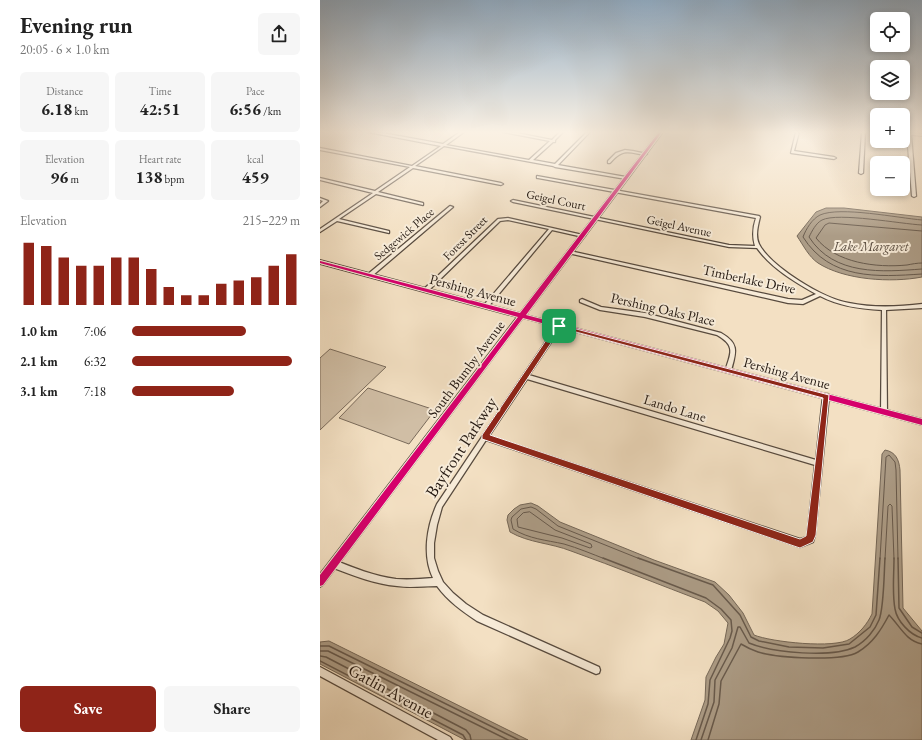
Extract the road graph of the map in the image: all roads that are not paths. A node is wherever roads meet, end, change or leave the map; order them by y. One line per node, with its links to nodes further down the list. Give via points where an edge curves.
1 (412, 167): 10 (street); 12 (street)
2 (558, 167): 8 (street)
3 (635, 167): 8 (street, South Bumby Avenue)
4 (861, 167): 6 (street)
5 (912, 167): 13 (street)
6 (861, 173)
7 (538, 177): 11 (street)
8 (626, 178): 11 (street, South Bumby Avenue)
9 (320, 179): 12 (street)
10 (501, 184)
11 (617, 191): 19 (street, South Bumby Avenue); 25 (street, via 758,217 754,231)
12 (376, 192): 16 (street); 20 (street)
13 (914, 196)
14 (320, 198): 17 (street, via 326,201)
15 (513, 201): 19 (street, Geigel Court)
16 (422, 204)
17 (320, 206)
18 (451, 207): 28 (street, Sedgewick Place)
19 (596, 219): 24 (street, South Bumby Avenue); 25 (street, Geigel Avenue, via 729,246)
20 (337, 220): 22 (street); 23 (street)
21 (552, 229): 24 (street); 29 (street, Forest Street, via 502,219 497,221); 32 (street)
22 (320, 231)
23 (388, 232)
24 (583, 236): 26 (street, South Bumby Avenue)
25 (759, 247): 30 (street, via 773,264)
26 (570, 252): 30 (street, Timberlake Drive, via 788,301 803,302); 35 (street, South Bumby Avenue)
27 (320, 262): 28 (street, Pershing Avenue)
28 (370, 275): 29 (street, Pershing Avenue)
29 (426, 290): 32 (street, Pershing Avenue)
30 (820, 294): 34 (street, via 843,304)
31 (582, 301): 37 (street, Pershing Oaks Place, via 600,308 645,315 719,334 733,346)
32 (486, 306): 35 (street, Pershing Avenue)
33 (922, 306): 34 (street)
34 (884, 309): 40 (street)
35 (522, 316): 36 (street, Pershing Avenue); 44 (street, South Bumby Avenue)
36 (559, 326): 37 (street, Pershing Avenue); 38 (street, Bayfront Parkway)
37 (728, 371): 39 (street, Pershing Avenue)
38 (526, 376): 42 (street, Bayfront Parkway); 43 (street, Lando Lane)
39 (826, 396): 40 (street, Pershing Avenue); 43 (street)
40 (884, 412): 41 (street, Pershing Avenue)
41 (922, 422)
42 (485, 437): 43 (street, via 800,543 806,542 811,535); 46 (street, Bayfront Parkway, via 448,491 433,523 430,541 431,560)
43 (818, 463)
44 (334, 564): 45 (street, South Bumby Avenue); 46 (street, via 357,574 382,580 405,583)
45 (320, 582)
46 (438, 582): 47 (street, Bayfront Parkway, via 462,608)
47 (596, 670)
48 (320, 671): 49 (street, Gatlin Avenue)
49 (447, 740)

